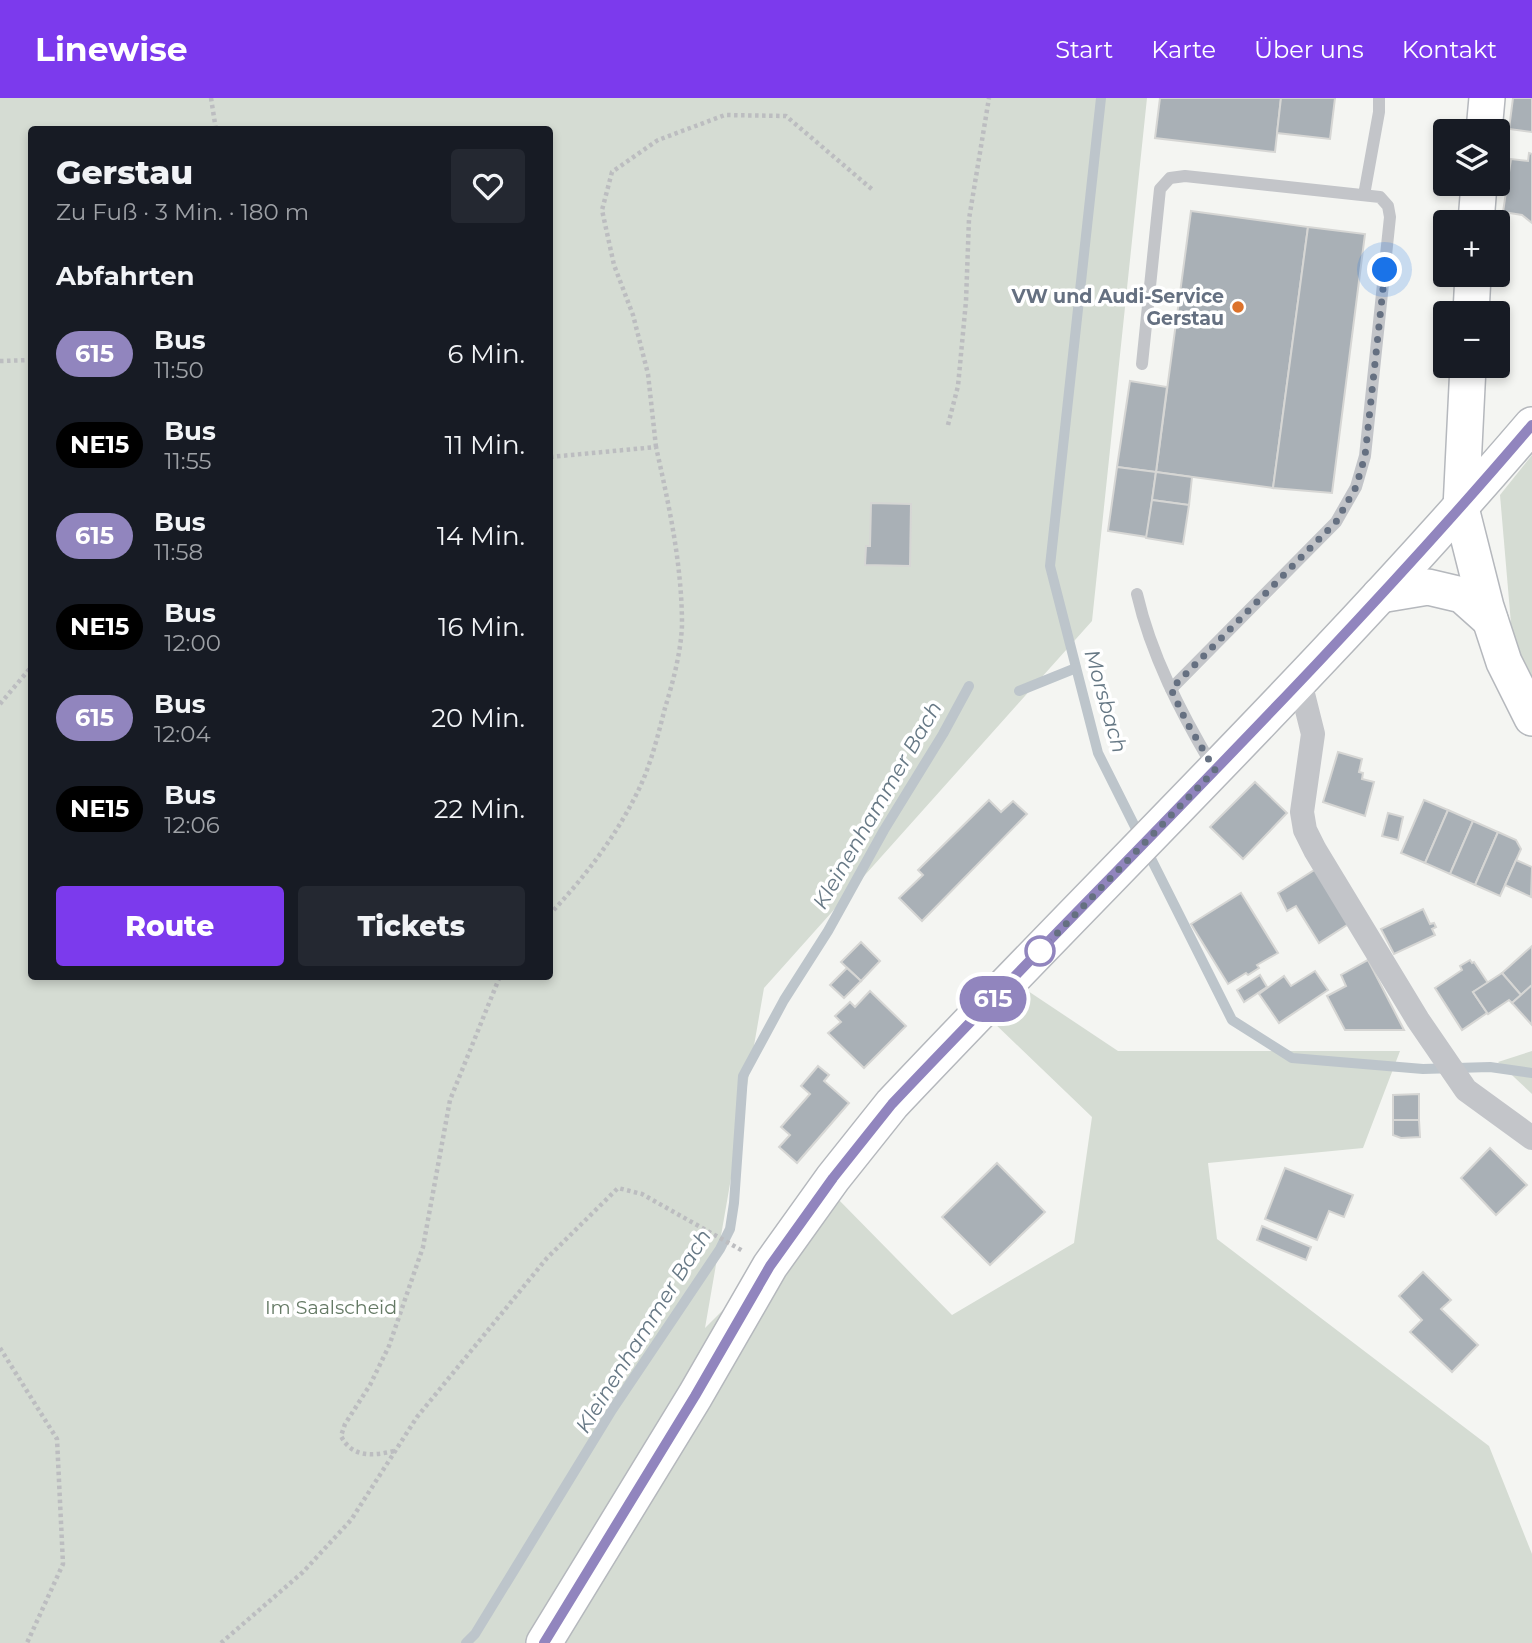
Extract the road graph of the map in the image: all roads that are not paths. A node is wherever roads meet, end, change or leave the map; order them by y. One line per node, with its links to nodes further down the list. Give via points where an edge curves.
1 (1379, 98): 4 (lane)
2 (1488, 98): 3 (main road)
3 (1485, 119)
4 (1364, 195): 5 (lane, via 1170,178 1160,190); 13 (lane, via 1380,197 1390,217 1365,456 1356,487 1336,522)
5 (1142, 364)
6 (1467, 378): 8 (main road)
7 (1532, 425): 8 (main road)
8 (1461, 508): 10 (main road); 11 (main road)
9 (1136, 594): 13 (lane, via 1144,626)
10 (1380, 595): 11 (main road, via 1428,587 1462,595); 12 (main road)
11 (1490, 620): 14 (main road, via 1504,662)
12 (1300, 682): 15 (main road); 16 (street, via 1313,734 1302,812 1315,850 1431,1041 1466,1090)
13 (1171, 689): 15 (lane)
14 (1532, 718)
15 (1215, 770): 17 (main road, via 892,1104 833,1178 770,1266)
16 (1532, 1138)
17 (546, 1640)

